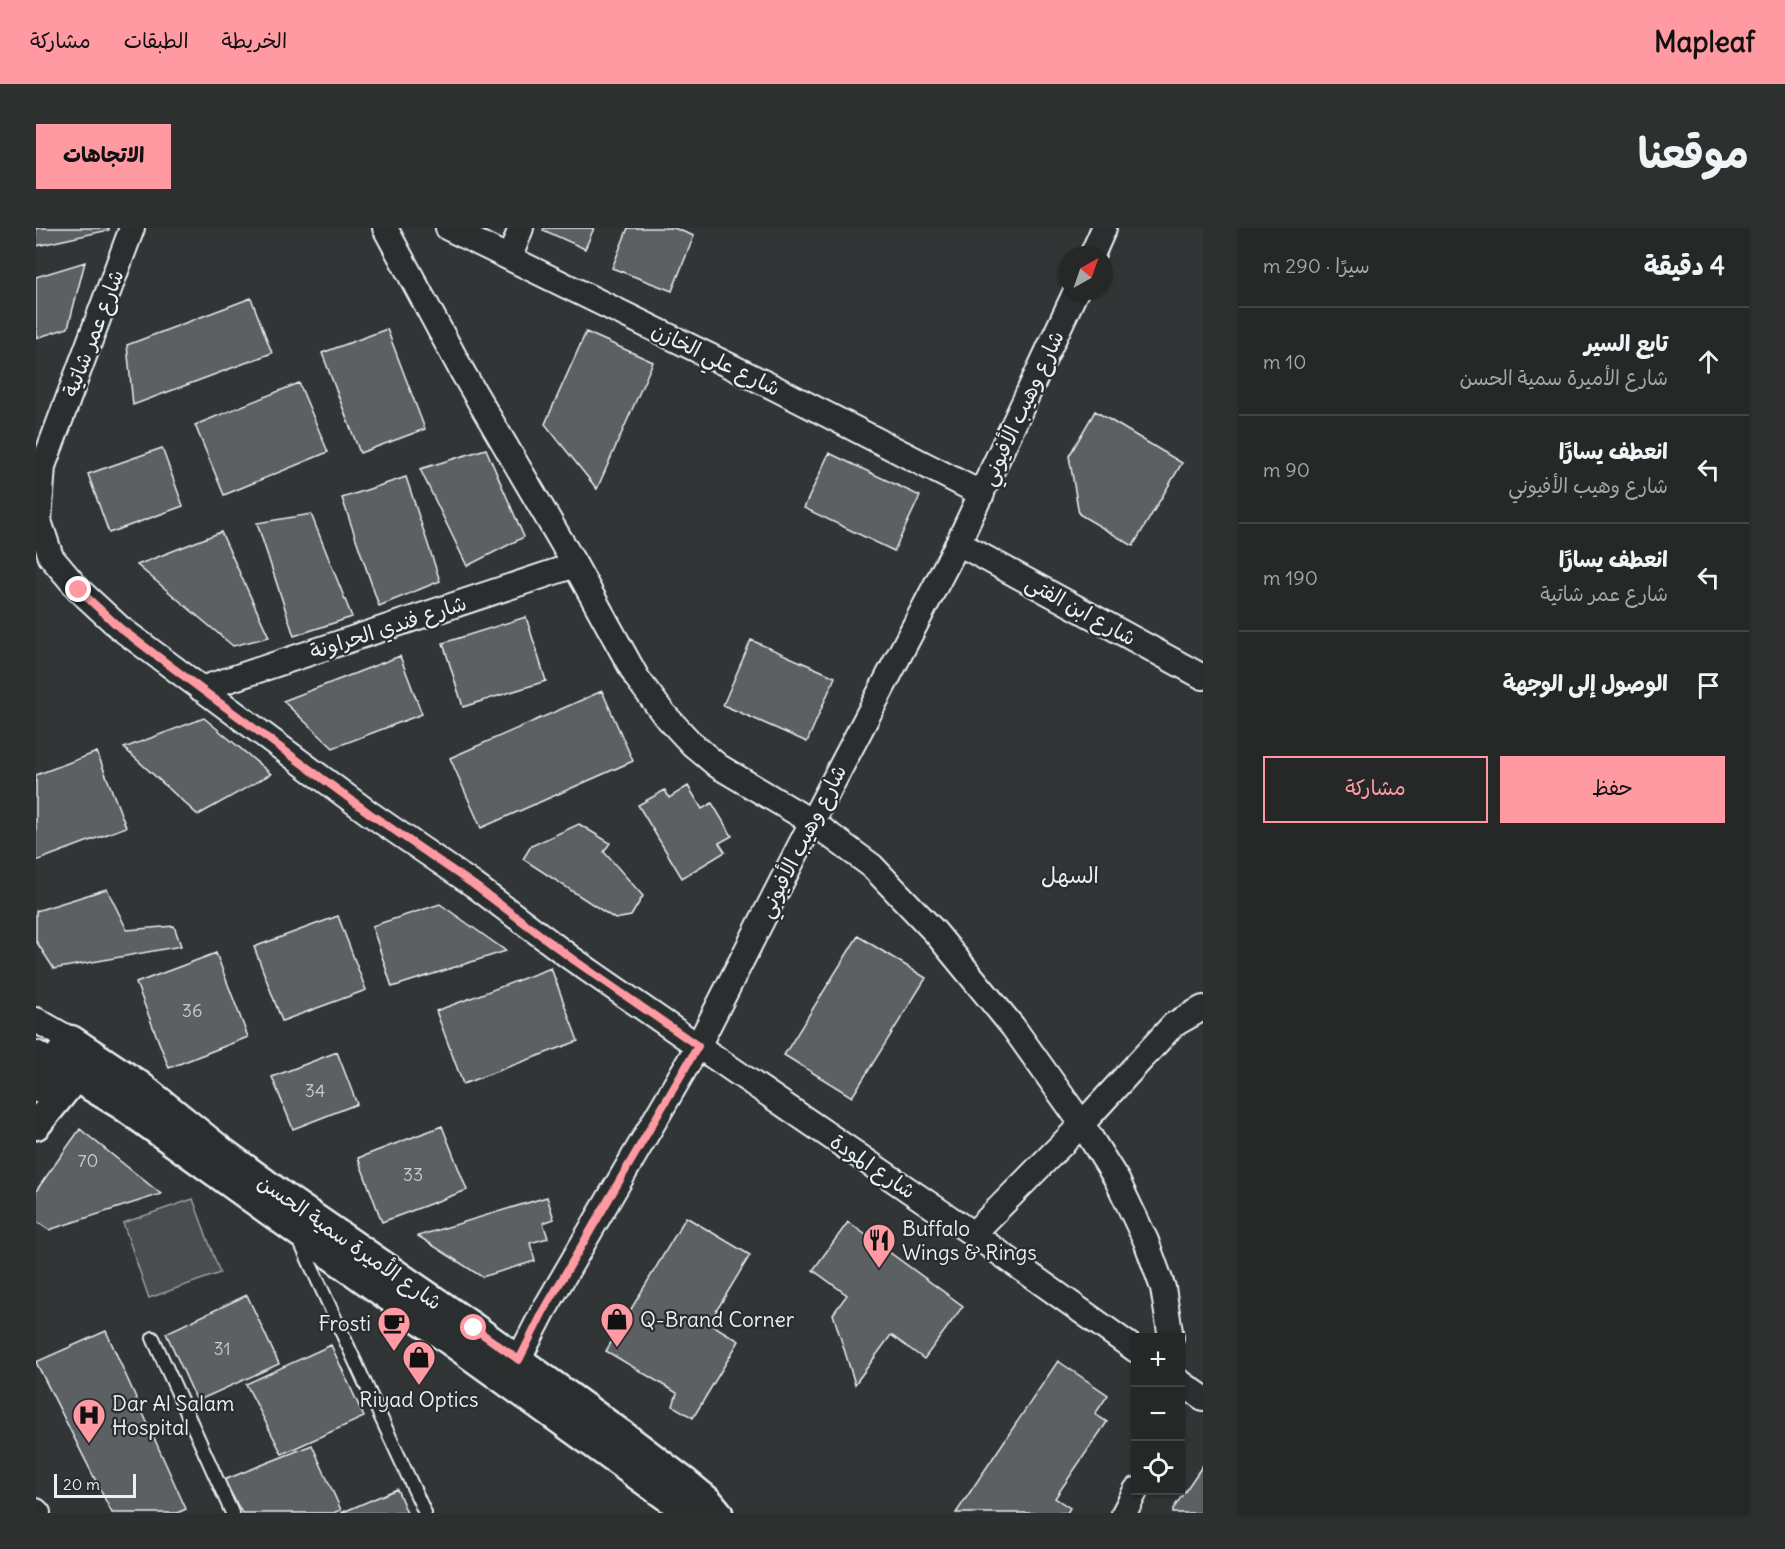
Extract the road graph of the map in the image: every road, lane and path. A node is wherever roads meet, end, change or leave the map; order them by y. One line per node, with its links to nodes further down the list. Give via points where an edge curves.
1 (132, 228): 13 (street, شارع عمر شاتية, via 43,466 39,521 51,557 79,590 120,628)
2 (385, 228): 11 (street, via 463,373)
3 (448, 228): 7 (street, شارع علي الخازن)
4 (521, 228): 7 (street)
5 (1104, 228): 6 (street)
6 (1096, 246)
7 (510, 257): 9 (street, شارع علي الخازن)
8 (1072, 300): 9 (street, شارع وهيب الأفيوني)
9 (982, 494): 10 (street, شارع وهيب الأفيوني)
10 (958, 543): 12 (street, شارع ابن الفتى); 14 (street, شارع وهيب الأفيوني)
11 (575, 565): 13 (street, شارع فندي الحراونة); 14 (street, via 637,678 663,713 718,766)
12 (1203, 677)
13 (201, 689): 18 (street, شارع عمر شاتية)
14 (812, 822): 18 (street, شارع وهيب الأفيوني); 22 (street, via 872,866 935,932 1013,1027)
15 (1203, 1008): 22 (street, via 1173,1025)
16 (36, 1020): 17 (street, شارع الأميرة سمية الحسن)
17 (71, 1040): 19 (street, شارع الأميرة سمية الحسن); 20 (street)
18 (698, 1046): 25 (street, شارع المودة); 29 (street, شارع وهيب الأفيوني)
19 (94, 1055): 20 (street); 29 (street, شارع الأميرة سمية الحسن)
20 (54, 1065): 21 (street); 23 (street); 24 (street, شارع الأميرة سمية الحسن, via 122,1105)
21 (36, 1088)
22 (1082, 1124): 25 (street); 26 (street, via 1117,1180 1146,1241 1163,1288)
23 (36, 1125)
24 (295, 1230): 29 (street, شارع الأميرة سمية الحسن); 34 (lane)
25 (973, 1234): 28 (street, شارع المودة)
26 (1170, 1333)
27 (153, 1338): 33 (lane)
28 (1131, 1346)
29 (513, 1370): 35 (street, شارع الأميرة سمية الحسن); 36 (street, شارع الأميرة سمية الحسن, via 687,1484)
30 (1185, 1385): 31 (street)
31 (1203, 1398)
32 (1134, 1495): 37 (street)
33 (232, 1513)
34 (425, 1513)
35 (690, 1513)
36 (718, 1513)
37 (1124, 1513)

